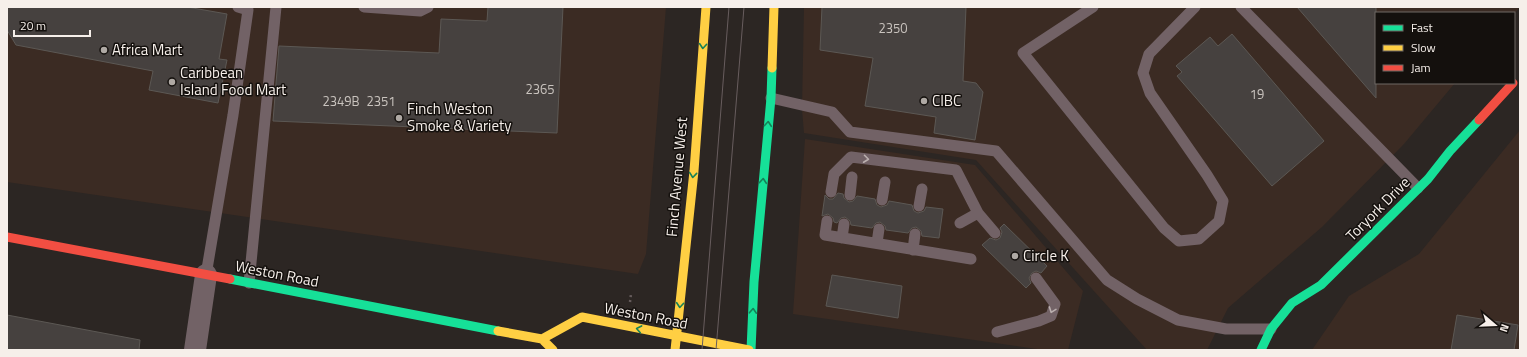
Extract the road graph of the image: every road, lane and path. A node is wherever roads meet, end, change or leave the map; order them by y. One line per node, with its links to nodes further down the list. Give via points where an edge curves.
1 (238, 7): 32 (lane, via 248,10)
2 (276, 7): 34 (lane)
3 (364, 7): 4 (lane, via 420,11)
4 (428, 7)
5 (706, 7): 37 (main road, Finch Avenue West, one-way to 37, via 694,171)
6 (774, 7): 11 (main road)
7 (1093, 7): 8 (lane, via 1023,53 1164,228 1179,241 1199,239 1219,221 1223,201 1150,93 1143,73 1149,54)
8 (1195, 7)
9 (1241, 7): 14 (lane)
10 (1511, 84): 14 (main road, Toryork Drive)
11 (771, 98): 35 (lane, via 832,112 850,132 996,151 1108,280 1137,299 1178,320 1226,330); 42 (main road, one-way to 11)
12 (852, 177): 17 (lane)
13 (885, 182): 18 (lane)
14 (1418, 188): 35 (main road, Toryork Drive, via 1321,285 1292,303)
15 (922, 189): 19 (lane)
16 (831, 192): 20 (lane, one-way to 20, via 834,174 851,157 956,170)
17 (850, 195)
18 (882, 200)
19 (919, 206)
20 (978, 213): 22 (lane); 25 (lane)
21 (827, 221): 28 (lane, via 824,235)
22 (960, 223)
23 (844, 224): 28 (lane)
24 (879, 229): 29 (lane)
25 (995, 233)
26 (915, 234): 30 (lane)
27 (7, 237): 32 (main road, Weston Road)
28 (842, 238): 29 (lane)
29 (877, 243): 30 (lane)
30 (913, 250): 31 (lane)
31 (971, 259)
32 (206, 275): 34 (main road, Weston Road); 39 (street)
33 (1036, 278): 36 (lane, one-way to 36, via 1055,304 1051,316)
34 (249, 283): 38 (main road, Weston Road)
35 (1272, 329): 43 (main road, Toryork Drive)
36 (997, 332)
37 (677, 336): 38 (main road, Weston Road, one-way to 38, via 582,317); 41 (main road, Finch Avenue West); 42 (main road, Weston Road)
38 (542, 339): 40 (main road)
39 (195, 350)
40 (553, 350)
41 (674, 350)
42 (750, 350)
43 (1261, 350)

